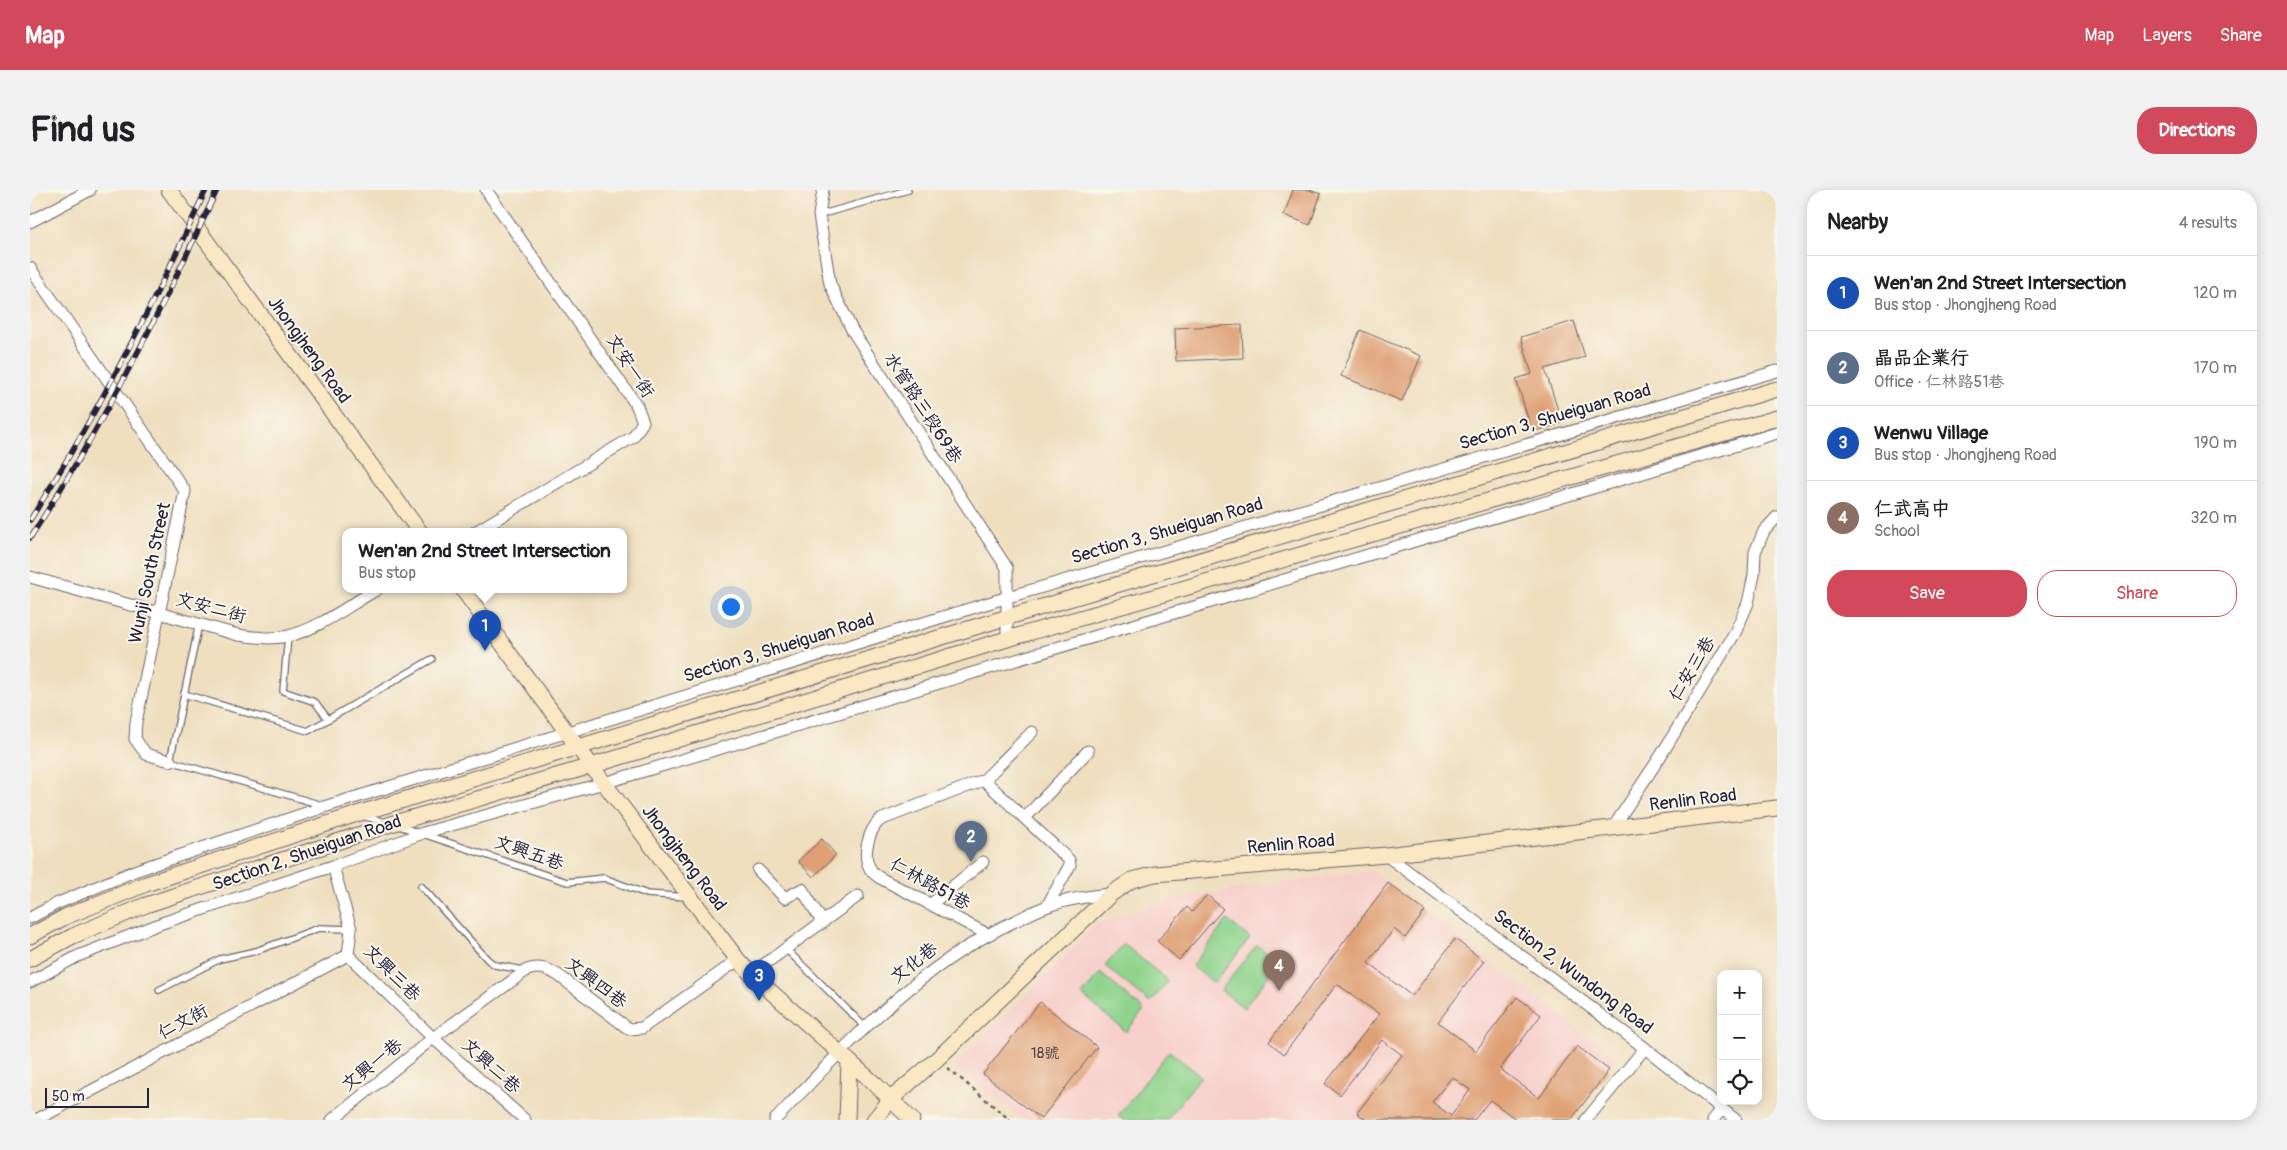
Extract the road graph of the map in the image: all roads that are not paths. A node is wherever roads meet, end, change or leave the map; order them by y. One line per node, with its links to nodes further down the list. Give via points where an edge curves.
1 (90, 190): 7 (street)
2 (169, 190): 14 (street, Jhongjheng Road)
3 (486, 190): 15 (street, 文安一街, via 637,406 643,422 633,437)
4 (823, 190): 6 (street, 水管路三段69巷)
5 (908, 190): 6 (lane)
6 (819, 215): 19 (street, 水管路三段69巷, via 830,284 845,317 1006,568)
7 (30, 222)
8 (30, 268): 20 (street, Wunji South Street, via 185,491)
9 (1777, 371): 19 (street, Section 3, Shueiguan Road)
10 (1777, 389): 21 (street, Section 3, Shueiguan Road)
11 (1777, 418): 24 (street)
12 (1777, 433): 35 (street)
13 (1777, 517): 41 (street, 仁安三巷, via 1764,530 1755,552 1748,603 1735,632 1660,757)
14 (417, 528)
15 (482, 528)
16 (30, 576): 20 (street, 文安二街)
17 (371, 593): 23 (street, 文安二街, via 308,629)
18 (465, 593): 29 (street, Jhongjheng Road)
19 (1008, 597): 21 (street, 水管路三段69巷); 29 (street, Section 3, Shueiguan Road)
20 (160, 612): 22 (street, 文安二街); 32 (street, Wunji South Street, via 135,739 146,754)
21 (1008, 617): 24 (street, 水管路三段69巷); 30 (street, Section 3, Shueiguan Road)
22 (199, 624): 23 (street, 文安二街, via 238,635); 26 (lane)
23 (288, 636): 27 (lane, via 283,691 315,702)
24 (1007, 638): 33 (street)
25 (432, 659): 27 (lane)
26 (184, 694): 27 (lane, via 308,731); 32 (lane)
27 (328, 719)
28 (1032, 732): 34 (street, 仁林路51巷)
29 (569, 733): 30 (street, Jhongjheng Road); 36 (street, Section 2, Shueiguan Road)
30 (579, 748): 33 (street, Jhongjheng Road); 38 (street, Section 2, Shueiguan Road)
31 (1088, 751): 39 (street)
32 (170, 761): 36 (lane, 文興五巷)
33 (591, 766): 35 (street, Jhongjheng Road); 40 (street, Section 2, Shueiguan Road)
34 (984, 780): 39 (street); 51 (street, 仁林路51巷, via 880,820 874,826 867,856 870,869 880,878)
35 (604, 783): 42 (street, Section 2, Shueiguan Road); 50 (street, Jhongjheng Road)
36 (326, 806): 38 (lane, 文興五巷); 53 (street, Section 2, Shueiguan Road, via 137,870)
37 (1777, 808): 41 (street, Renlin Road)
38 (357, 814): 40 (lane, 文興五巷); 57 (street, Section 2, Shueiguan Road, via 146,884 65,917)
39 (1025, 818): 52 (street, via 1069,860 1070,866)
40 (390, 824): 42 (lane, 文興五巷); 60 (street, Section 2, Shueiguan Road, via 146,905 73,936)
41 (1612, 829): 43 (street, Renlin Road)
42 (423, 833): 45 (street, Section 2, Shueiguan Road); 50 (lane, 文興五巷, via 567,882 604,878 646,894)
43 (1386, 855): 48 (street, Renlin Road, via 1155,874 1132,880); 68 (street, Section 2, Wundong Road)
44 (983, 862): 51 (street)
45 (333, 866): 55 (street, 文興三巷); 64 (street, Section 2, Shueiguan Road, via 162,923 78,956)
46 (758, 870): 54 (street, via 785,898 802,889)
47 (421, 886): 62 (lane, via 488,960 495,965)
48 (1111, 894): 52 (street, 文化巷, via 1076,898); 70 (street, Renlin Road)
49 (858, 896): 54 (street)
50 (689, 897): 61 (street, Jhongjheng Road)
51 (930, 904): 56 (street, 仁林路51巷)
52 (1047, 906): 56 (street, 文化巷)
53 (30, 918)
54 (823, 923): 58 (street)
55 (351, 928): 59 (street, 文興三巷); 65 (lane, via 319,928 220,959)
56 (987, 934): 66 (street, 文化巷, via 930,971)
57 (30, 936)
58 (786, 949): 63 (street); 66 (lane)
59 (348, 955): 67 (street, 文興三巷); 73 (street, 仁文街)
60 (30, 959)
61 (738, 960): 62 (street, 文興四巷, via 642,1028 629,1029 552,971 536,967); 63 (street, Jhongjheng Road)
62 (526, 970): 67 (street)
63 (751, 974): 69 (street, Jhongjheng Road)
64 (30, 982)
65 (158, 990)
66 (864, 1026): 69 (street, 文化巷)
67 (433, 1038): 74 (street, 文興一巷); 75 (street, 文興二巷)
68 (1645, 1048): 71 (street, Section 2, Wundong Road); 80 (street)
69 (844, 1057): 70 (street, Jhongjheng Road); 76 (street, 文化巷); 77 (street)
70 (891, 1099): 78 (street); 79 (street, Jhongjheng Road)
71 (1722, 1109): 81 (street); 82 (street, Section 2, Wundong Road)
72 (30, 1117): 73 (street)
73 (34, 1120)
74 (332, 1120)
75 (525, 1120)
76 (775, 1120)
77 (847, 1120)
78 (874, 1120)
79 (912, 1120)
80 (1586, 1120)
81 (1713, 1120)
82 (1736, 1120)

